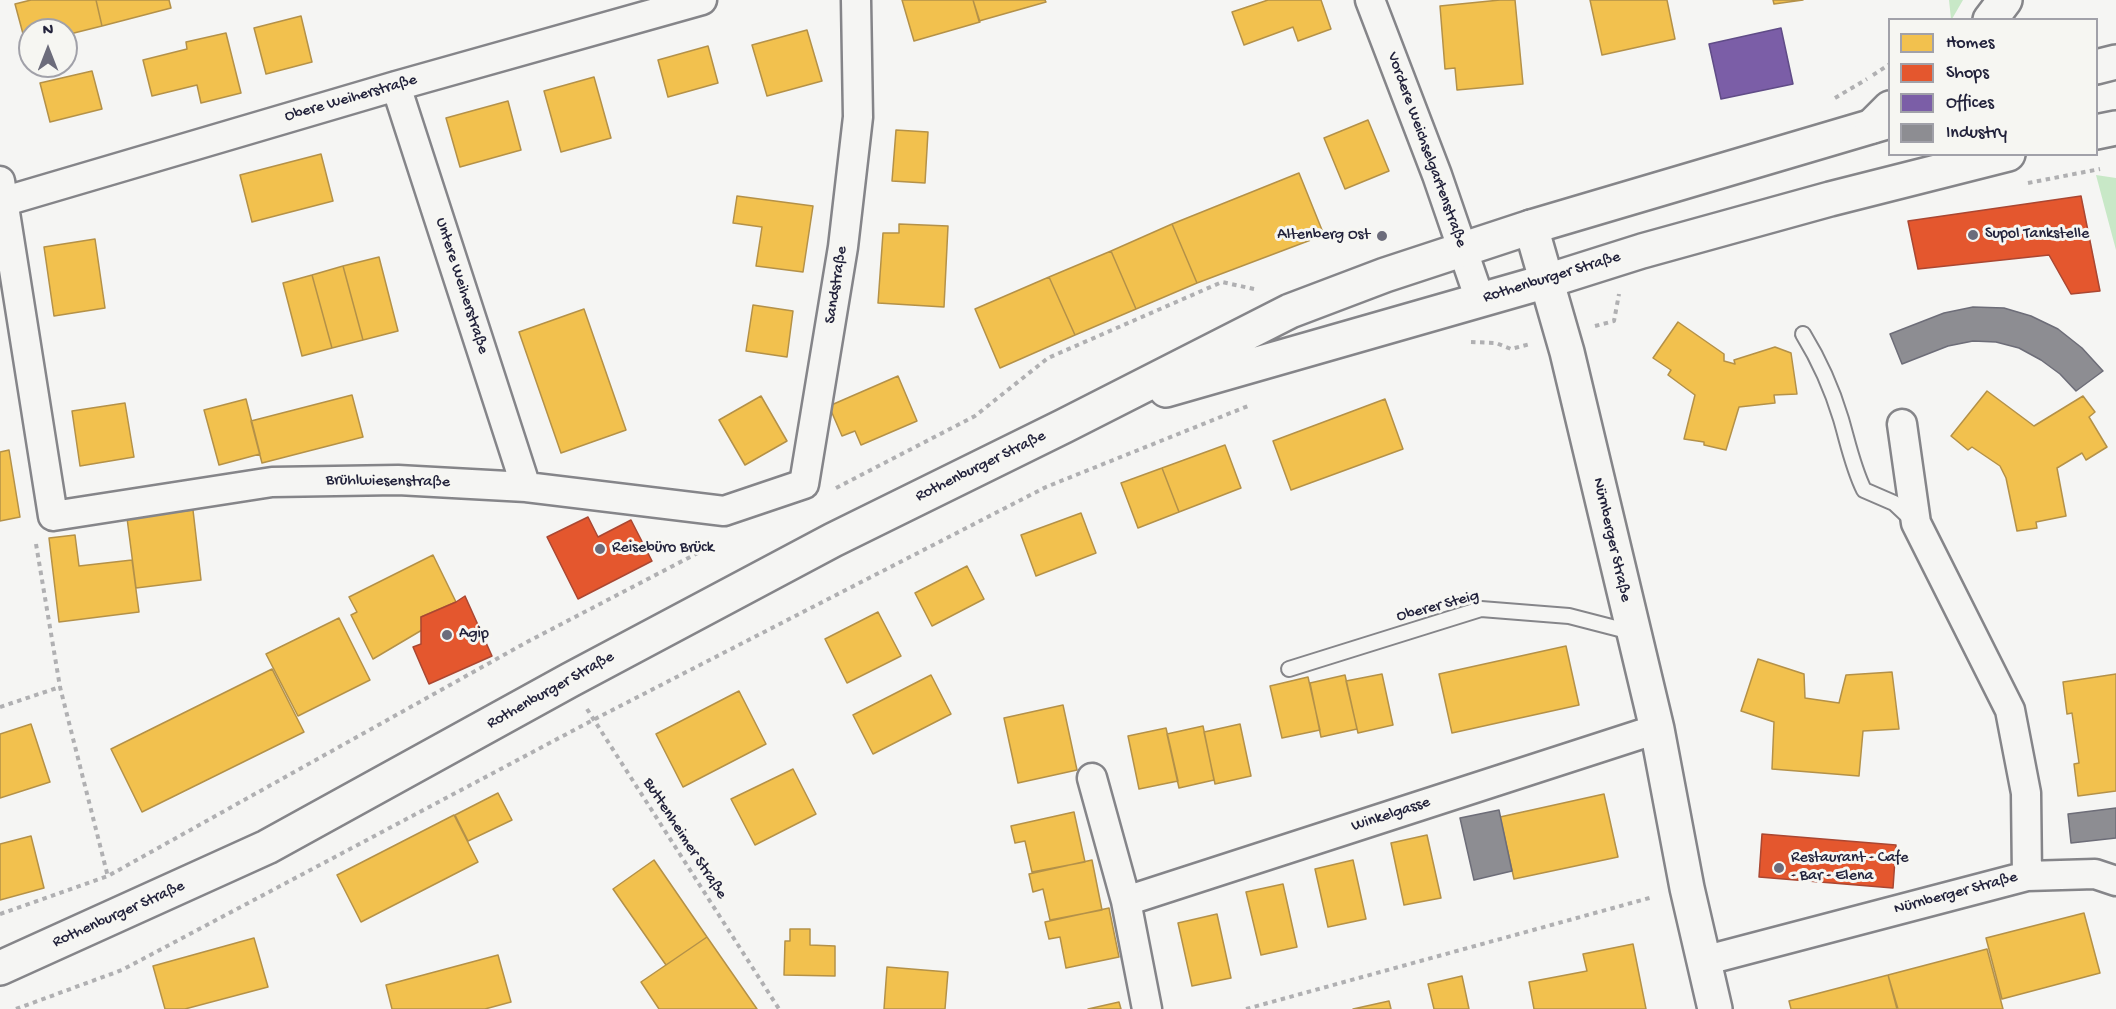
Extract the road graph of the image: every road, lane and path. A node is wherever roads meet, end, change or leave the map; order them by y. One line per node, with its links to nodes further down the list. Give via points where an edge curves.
1 (702, 0): 8 (street, Obere Weiherstraße)
2 (856, 0): 28 (street, Sandstraße, via 858,117 843,247 804,484)
3 (1370, 0): 15 (street, Vordere Weichselgartenstraße)
4 (2005, 0): 5 (main road)
5 (1992, 18)
6 (2116, 62): 7 (main road)
7 (2098, 67)
8 (396, 86): 13 (street, Obere Weiherstraße); 26 (street, Untere Weiherstraße)
9 (1884, 118): 14 (main road, Rothenburger Straße)
10 (2116, 128): 11 (main road)
11 (2098, 132)
12 (2000, 156): 16 (main road, Rothenburger Straße, via 1830,199)
13 (1, 191): 29 (street)
14 (1531, 227): 15 (main road, Rothenburger Straße); 16 (main road, Nürnberger Straße)
15 (1462, 250): 19 (street, Vordere Weichselgartenstraße); 24 (main road, Rothenburger Straße, via 1290,311)
16 (1547, 281): 19 (main road, Rothenburger Straße); 21 (main road, Nürnberger Straße)
17 (1621, 287): 21 (path, via 1614,321)
18 (1262, 291): 27 (path, via 1222,282 1048,358 975,416)
19 (1480, 300): 24 (main road, Rothenburger Straße)
20 (1803, 334): 30 (lane, via 1817,356 1864,490 1894,503)
21 (1561, 335): 22 (path, via 1511,349 1496,343); 32 (main road, Nürnberger Straße)
22 (1464, 343)
23 (1257, 402): 37 (path, via 1046,488)
24 (1098, 409): 34 (main road, Rothenburger Straße, via 833,540)
25 (1902, 424): 30 (street, Nürnberger Straße)
26 (526, 487): 28 (street, Brühlwiesenstraße); 29 (street, Brühlwiesenstraße, via 399,480 272,482)
27 (826, 493)
28 (724, 512)
29 (53, 516): 35 (path, via 34,532)
30 (1916, 524): 41 (street, Nürnberger Straße, via 2010,710 2026,793)
31 (722, 540): 40 (path, via 526,642)
32 (1634, 633): 33 (lane, Oberer Steig, via 1569,616 1481,609); 38 (main road, Nürnberger Straße)
33 (1289, 669)
34 (570, 680): 37 (path, Buttenheimer Straße); 46 (main road, Rothenburger Straße, via 267,847)
35 (60, 687): 36 (path); 40 (path)
36 (0, 706)
37 (593, 720): 49 (path, via 122,970); 50 (path, Buttenheimer Straße)
38 (1657, 729): 43 (main road, Nürnberger Straße); 44 (street, Winkelgasse)
39 (1092, 777): 44 (street)
40 (108, 876): 45 (path); 46 (path)
41 (2027, 876): 42 (street, via 2095,874); 47 (street, Nürnberger Straße)
42 (2116, 882)
43 (1687, 888): 47 (main road, Nürnberger Straße); 52 (path)
44 (1126, 901): 51 (street)
45 (0, 914)
46 (120, 915): 48 (main road, Rothenburger Straße)
47 (1703, 961): 53 (main road, Nürnberger Straße)
48 (0, 968)
49 (16, 1009)
50 (779, 1009)
51 (1147, 1009)
52 (1246, 1009)
53 (1714, 1009)

